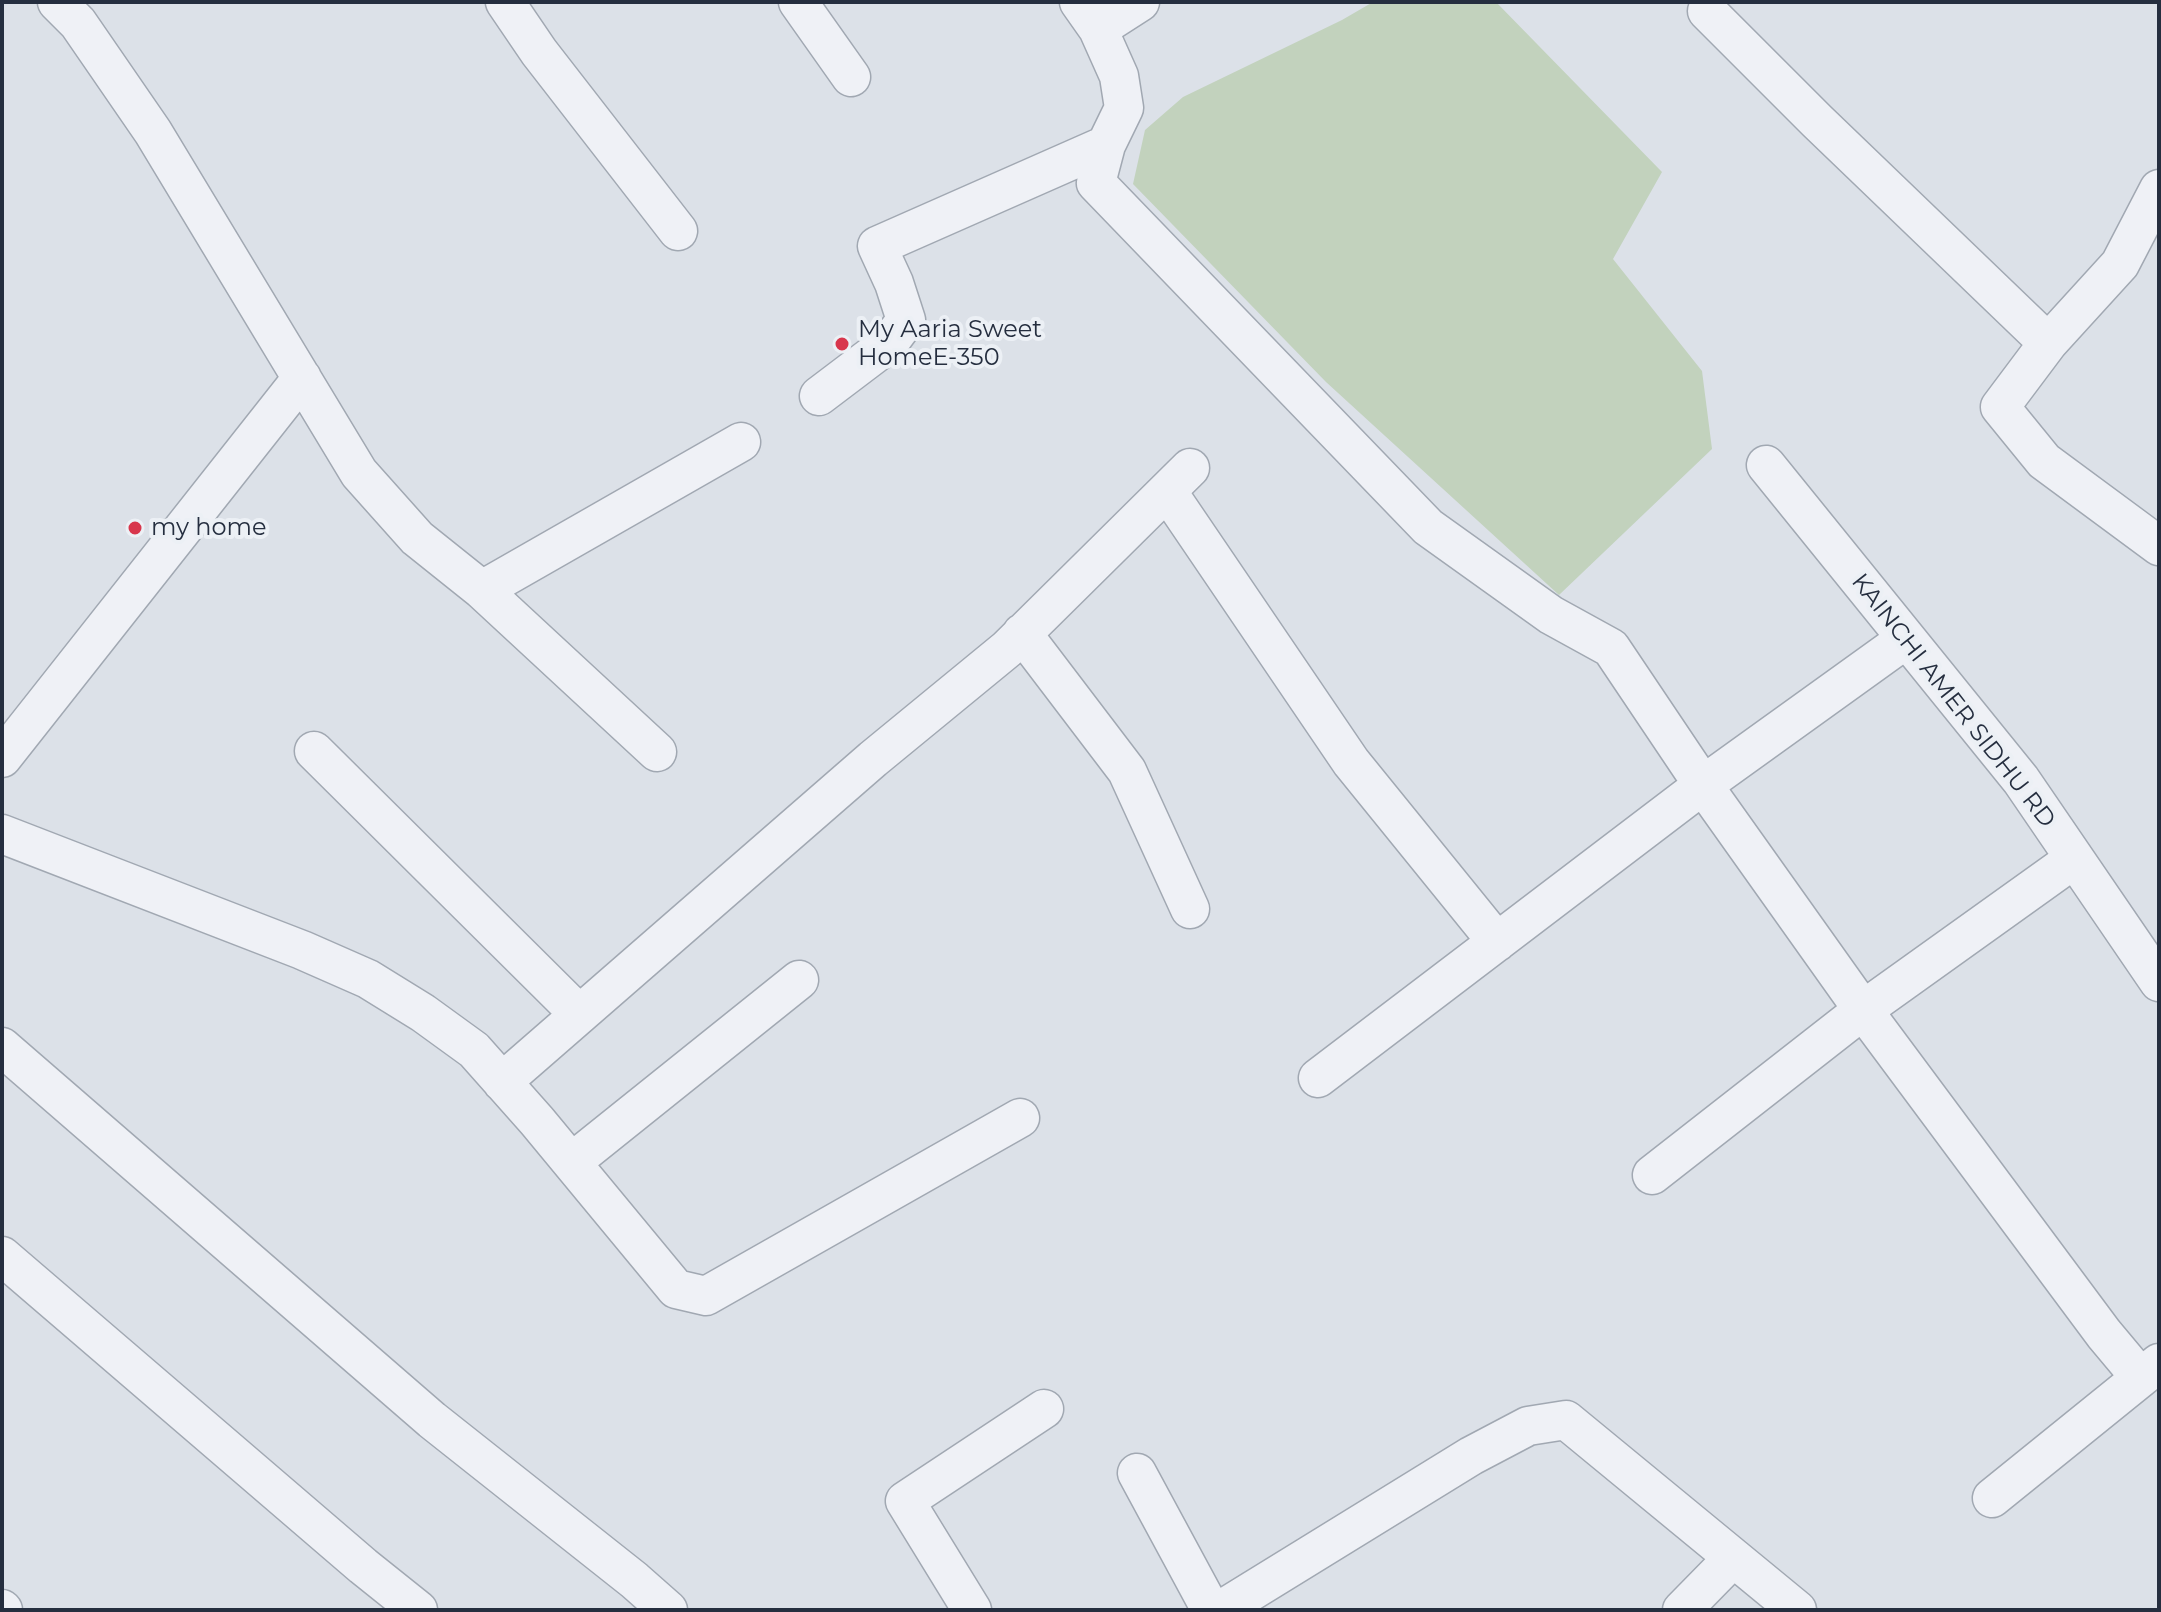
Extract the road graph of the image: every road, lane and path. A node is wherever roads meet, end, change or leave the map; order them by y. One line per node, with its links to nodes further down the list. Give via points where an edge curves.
1 (57, 2): 12 (street, via 78,23 153,132)
2 (505, 2): 10 (street)
3 (798, 2): 7 (street)
4 (1140, 2): 6 (street)
5 (1706, 5): 11 (street, via 1817,121)
6 (1089, 16): 8 (street, via 1119,76 1124,108)
7 (851, 77)
8 (1106, 145): 13 (street, via 877,246 906,320 889,343); 23 (street, via 1096,183 1428,527 1551,615 1611,648)
9 (2159, 189): 11 (street, via 2120,264)
10 (678, 231)
11 (2048, 343): 16 (street, via 2000,407 2044,461)
12 (302, 378): 17 (street, via 359,473 417,538); 22 (street)
13 (819, 396)
14 (741, 442): 17 (street)
15 (1766, 465): 19 (street, KAINCHI AMER SIDHU RD)
16 (2159, 546)
17 (482, 590): 21 (street)
18 (1022, 633): 26 (street, via 1127,771); 27 (street, via 1178,480 1351,762); 31 (street)
19 (1906, 639): 23 (street); 25 (street, KAINCHI AMER SIDHU RD, via 2021,780)
20 (314, 751): 31 (street)
21 (657, 752)
22 (2, 758)
23 (1703, 785): 27 (street); 30 (street)
24 (2, 834): 34 (street, via 368,979 474,1050)
25 (2074, 859): 29 (street, KAINCHI AMER SIDHU RD); 30 (street)
26 (1190, 909)
27 (1497, 942): 33 (street)
28 (799, 980): 36 (street)
29 (2159, 982)
30 (1863, 1010): 37 (street); 39 (street, via 2104,1334)
31 (579, 1014): 34 (street)
32 (2, 1047): 45 (street, via 432,1420)
33 (1318, 1078)
34 (502, 1082): 36 (street)
35 (1020, 1118): 36 (street, via 706,1296 676,1289)
36 (572, 1162)
37 (1652, 1175)
38 (2, 1256): 44 (street)
39 (2149, 1370): 42 (street)
40 (1044, 1409): 46 (street, via 905,1501)
41 (1137, 1473): 47 (street)
42 (1992, 1498)
43 (1733, 1558): 48 (street, via 1566,1420 1528,1426 1471,1456); 49 (street); 50 (street)
44 (418, 1610)
45 (668, 1610)
46 (972, 1610)
47 (1211, 1610)
48 (1221, 1610)
49 (1682, 1610)
50 (1797, 1610)

